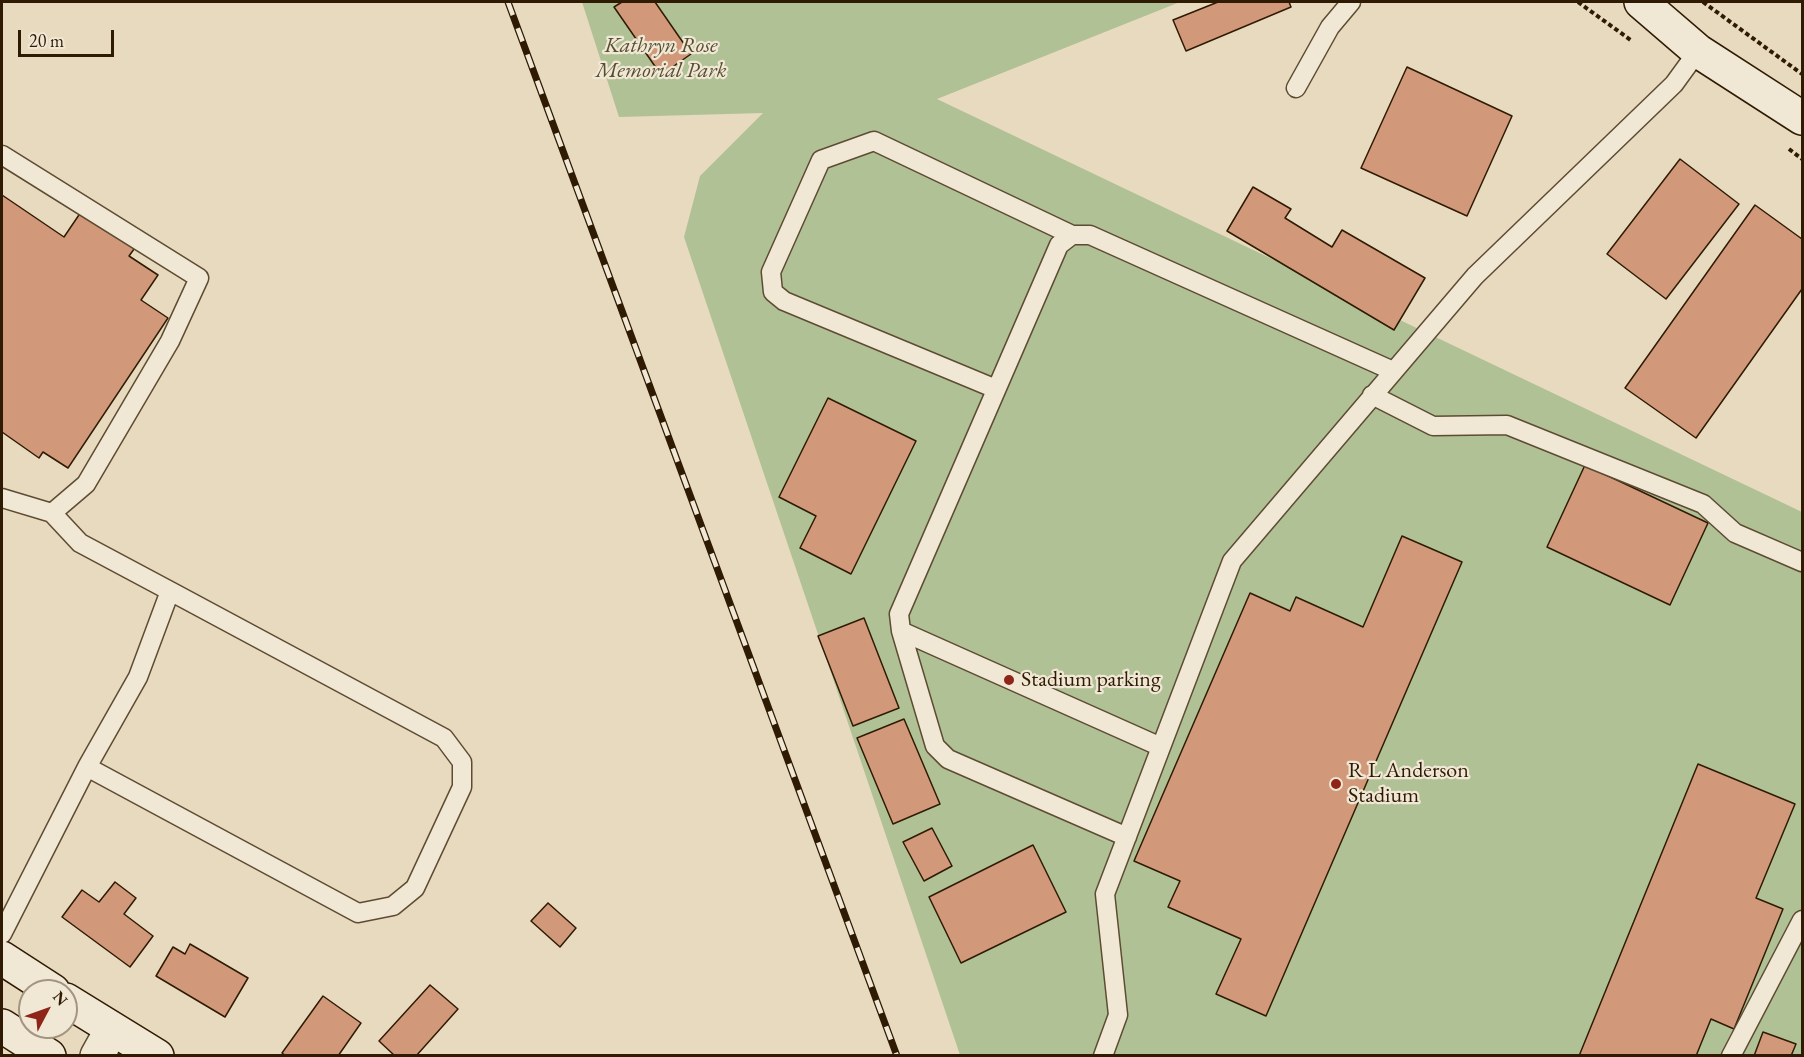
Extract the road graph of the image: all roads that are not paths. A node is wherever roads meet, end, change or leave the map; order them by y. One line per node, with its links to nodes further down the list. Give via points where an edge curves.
1 (1351, 2): 4 (lane, via 1330,27)
2 (1641, 2): 3 (main road)
3 (1698, 51): 5 (main road); 8 (lane, via 1674,84 1474,276)
4 (1296, 88)
5 (1800, 111)
6 (2, 155): 12 (lane, via 200,278 170,341 86,484)
7 (1072, 235): 8 (lane, via 1090,235); 9 (lane, via 1059,245); 9 (lane, via 874,141 821,160 771,272 773,292 784,301)
8 (1393, 371): 10 (lane)
9 (996, 390): 15 (lane, via 899,614)
10 (1372, 395): 13 (lane, via 1433,426 1507,424 1703,504 1734,533); 16 (lane, via 1232,561)
11 (2, 498): 12 (lane)
12 (52, 513): 14 (lane, via 80,543)
13 (1803, 562)
14 (170, 591): 17 (lane, via 138,677); 17 (lane, via 444,738 462,762 462,787 415,888 393,906 358,913)
15 (901, 632): 16 (lane); 18 (lane, via 935,746 948,759)
16 (1161, 747): 18 (lane)
17 (87, 767): 20 (lane)
18 (1127, 837): 28 (lane, via 1105,894 1118,1015)
19 (1803, 920): 29 (lane)
20 (2, 934)
21 (2, 958): 22 (main road)
22 (34, 979)
23 (78, 1012): 25 (main road)
24 (2, 1026): 26 (main road)
25 (105, 1042): 27 (main road)
26 (49, 1056)
27 (158, 1056)
28 (1103, 1056)
29 (1731, 1056)

